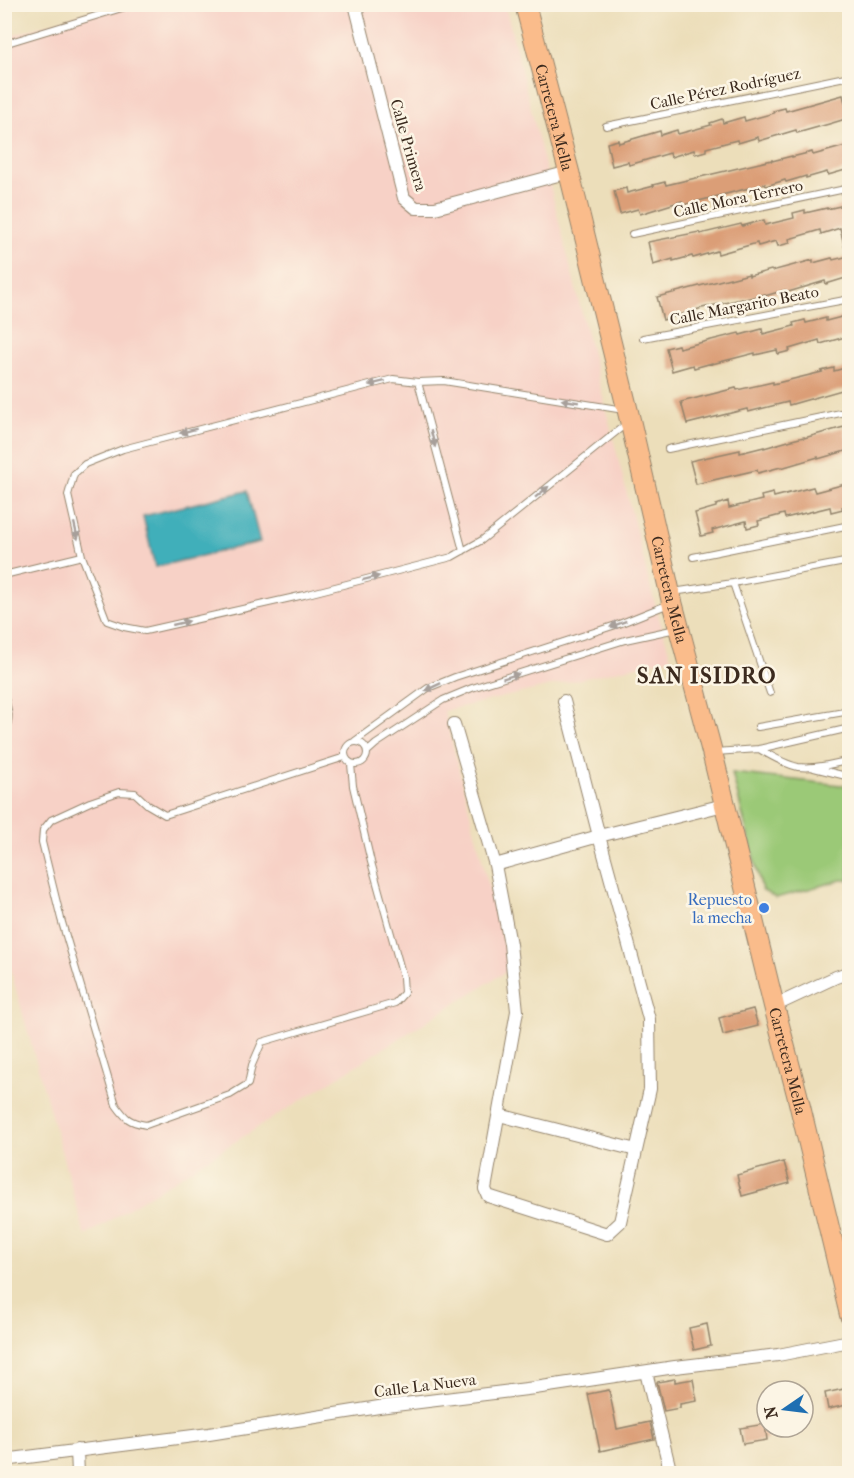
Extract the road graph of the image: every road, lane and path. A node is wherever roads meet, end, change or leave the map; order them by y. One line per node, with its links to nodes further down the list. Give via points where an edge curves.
1 (135, 4): 4 (lane)
2 (355, 4): 7 (street, Calle Primera, via 404,198 416,208 435,208)
3 (525, 4): 7 (main road, Carretera Mella)
4 (4, 44)
5 (849, 76): 6 (lane, Calle Pérez Rodríguez)
6 (606, 126)
7 (569, 172): 14 (main road, Carretera Mella)
8 (849, 188): 9 (lane, Calle Mora Terrero)
9 (632, 234)
10 (849, 299): 11 (lane, Calle Margarito Beato)
11 (643, 338)
12 (418, 382): 14 (lane, one-way to 12, via 444,381); 17 (lane, one-way to 17); 18 (lane, one-way to 18, via 393,379 123,448 86,464 74,474 68,495)
13 (849, 411): 15 (lane)
14 (629, 416): 17 (lane, one-way to 14, via 482,540); 23 (main road, Carretera Mella)
15 (669, 448)
16 (849, 525): 19 (lane)
17 (463, 551): 18 (lane, one-way to 17, via 107,621 145,631 304,595)
18 (82, 556): 21 (lane)
19 (693, 556)
20 (849, 561): 22 (lane)
21 (4, 575)
22 (733, 583): 23 (lane); 25 (lane)
23 (671, 597): 24 (main road, Carretera Mella); 33 (lane, one-way to 33, via 619,624 428,688)
24 (679, 628): 35 (lane, one-way to 24, via 443,700 471,688 625,640); 36 (main road, Carretera Mella)
25 (770, 693)
26 (4, 695): 32 (lane, via 9,723)
27 (564, 700): 43 (street)
28 (849, 711): 30 (lane)
29 (454, 724): 44 (street)
30 (758, 727)
31 (849, 728): 34 (lane)
32 (4, 732)
33 (355, 741): 35 (lane, via 361,742); 37 (lane, via 345,748)
34 (759, 749): 36 (lane); 40 (lane, via 787,763)
35 (367, 752): 39 (lane, via 363,762)
36 (712, 752): 42 (main road, Carretera Mella)
37 (345, 757): 39 (lane); 39 (lane, via 165,815 135,793 119,792 51,820 43,830 42,842 61,920 116,1105 125,1118 146,1125 230,1095 248,1084 262,1042 395,1003 404,993 353,786)
38 (849, 760): 40 (lane)
39 (351, 764)
40 (811, 767): 41 (lane)
41 (849, 777)
42 (724, 805): 43 (street); 46 (main road, Carretera Mella)
43 (599, 836): 44 (street); 48 (street, via 649,1019 650,1089)
44 (495, 865): 47 (street, via 510,944 517,1011)
45 (849, 972): 46 (street)
46 (774, 1006): 49 (main road, Carretera Mella)
47 (499, 1115): 48 (street); 48 (street, via 485,1189 488,1196 607,1234 620,1222)
48 (636, 1150)
49 (847, 1294): 50 (main road, Carretera Mella)
50 (849, 1315)
51 (849, 1341): 52 (street, Calle La Nueva, via 778,1355)
52 (646, 1371): 53 (street, Calle La Nueva); 56 (street)
53 (77, 1450): 54 (street, Calle La Nueva); 55 (street)
54 (4, 1460)
55 (78, 1473)
56 (671, 1473)

